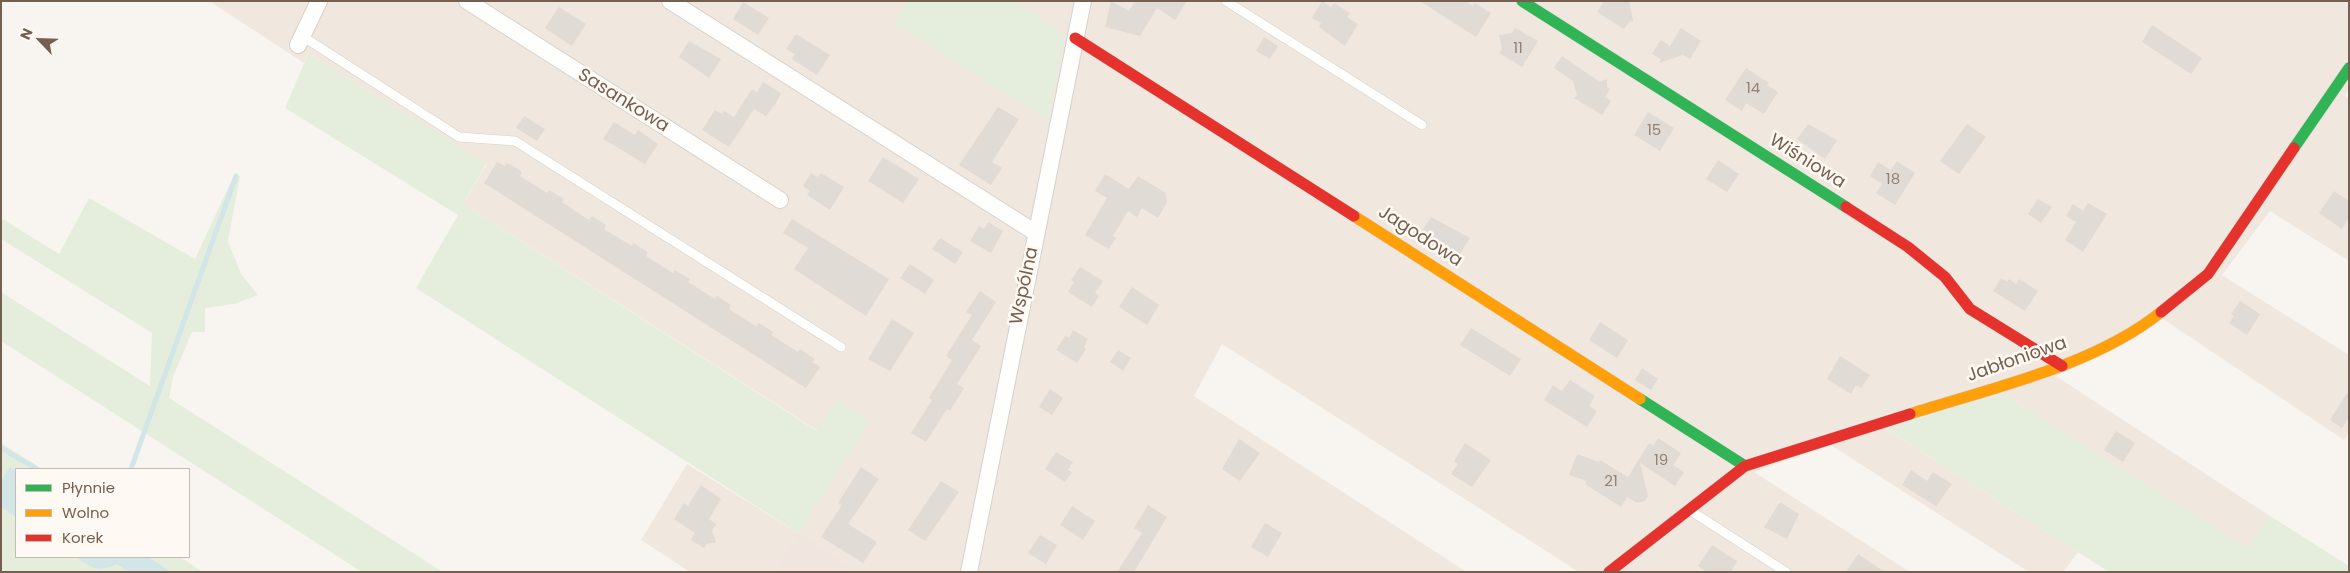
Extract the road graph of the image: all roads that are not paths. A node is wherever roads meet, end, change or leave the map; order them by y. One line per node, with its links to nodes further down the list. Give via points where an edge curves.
1 (319, 1): 8 (street)
2 (467, 1): 11 (street, Sasankowa)
3 (670, 1): 12 (street)
4 (1083, 1): 7 (street, Wspólna)
5 (1226, 1): 10 (lane)
6 (1522, 1): 14 (street, Wiśniowa, via 1908,247 1945,277 1970,309)
7 (1076, 38): 12 (street, Wspólna); 15 (street, Jagodowa)
8 (300, 40): 13 (lane, via 459,137 514,142)
9 (2349, 68): 14 (street, Jabłoniowa, via 2208,274 2141,328)
10 (1422, 125)
11 (780, 200)
12 (1036, 233): 17 (street, Wspólna)
13 (841, 347)
14 (2062, 366): 15 (street, Jabłoniowa)
15 (1745, 466): 16 (street, Jabłoniowa)
16 (1689, 510): 18 (street, Jabłoniowa); 19 (lane)
17 (969, 572)
18 (1609, 572)
19 (1786, 572)

